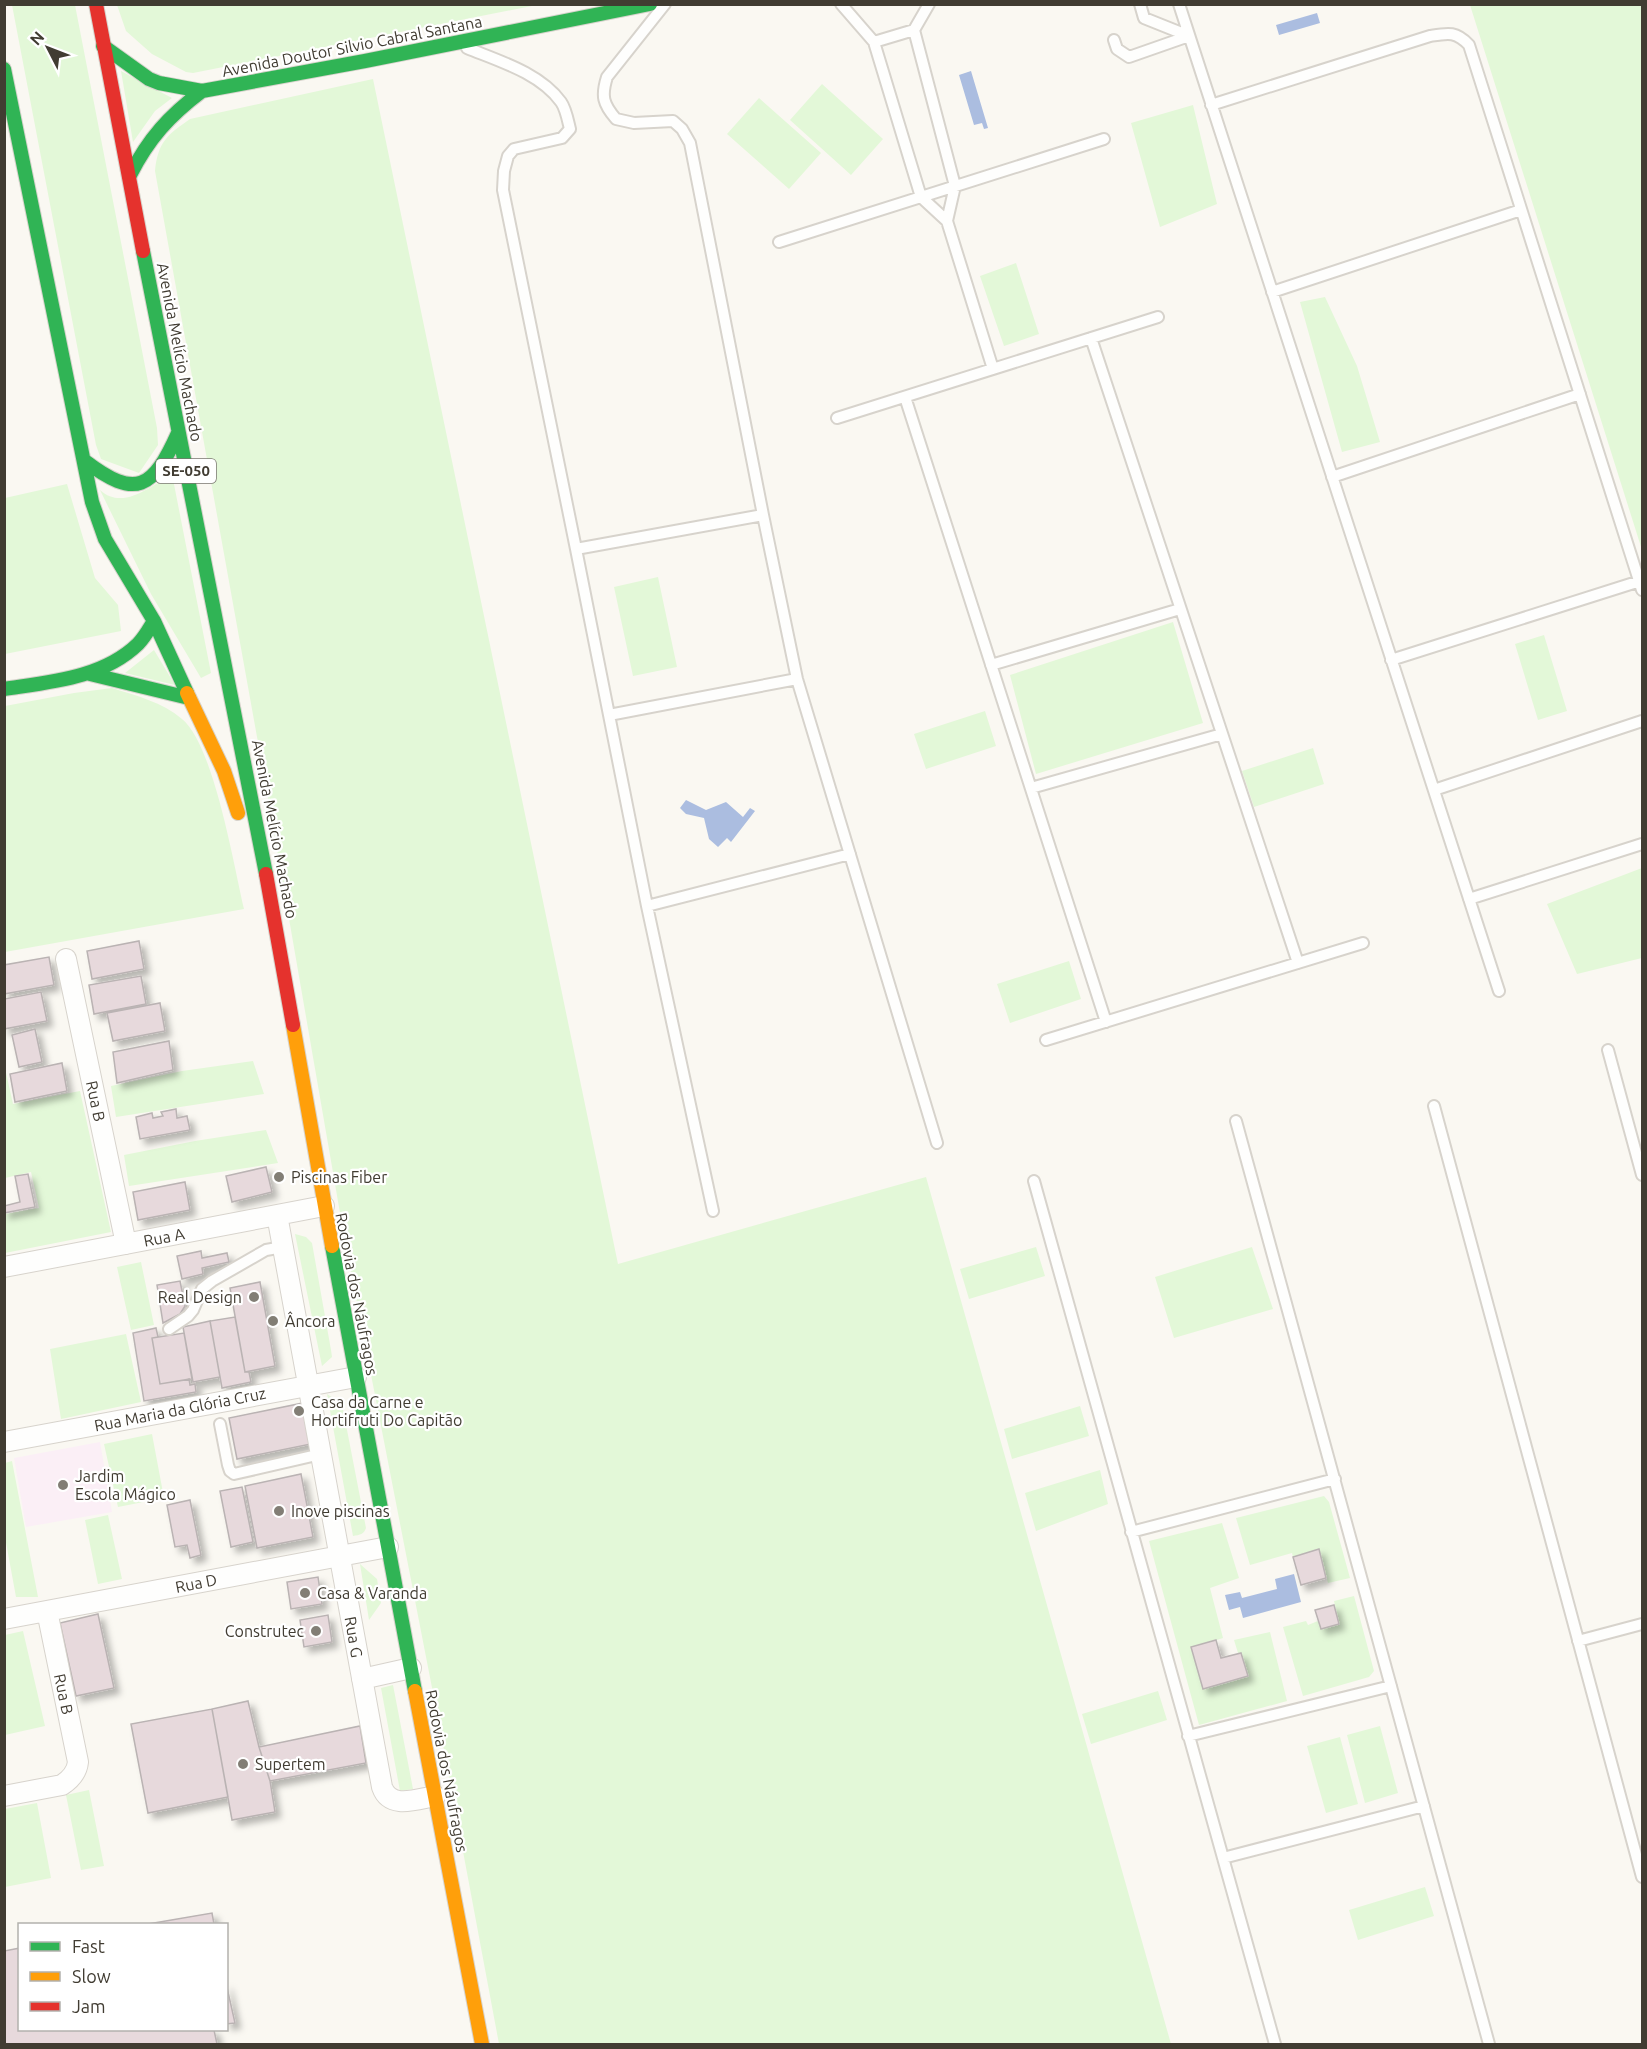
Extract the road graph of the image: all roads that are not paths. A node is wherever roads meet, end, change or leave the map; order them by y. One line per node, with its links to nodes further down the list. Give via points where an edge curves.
1 (96, 4): 14 (main road, Avenida Melício Machado / SE-050)
2 (650, 4): 8 (main road, Avenida Doutor Silvio Cabral Santana)
3 (665, 4): 35 (lane, via 607,77 603,92 606,108 616,119 634,123 673,121 690,143)
4 (841, 4): 12 (lane)
5 (929, 4): 9 (lane)
6 (1140, 4): 10 (lane, via 1144,18)
7 (1179, 4): 10 (lane)
8 (584, 11): 13 (main road, Avenida Doutor Silvio Cabral Santana)
9 (914, 30): 12 (lane); 20 (lane)
10 (1190, 36): 11 (lane, via 1129,57 1117,49); 17 (lane)
11 (1114, 40)
12 (874, 42): 21 (lane)
13 (455, 43): 16 (main road, Avenida Doutor Silvio Cabral Santana); 36 (lane, via 542,83 562,103 570,129 562,138 514,149 508,156 503,190)
14 (103, 46): 16 (main road, Avenida Doutor Silvio Cabral Santana, via 149,79); 19 (main road, Avenida Melício Machado / SE-050)
15 (4, 69): 33 (main road, Avenida Melício Machado / SE-050)
16 (202, 91): 19 (main road, Avenida Doutor Silvio Cabral Santana, via 159,127)
17 (1212, 105): 22 (lane, via 1430,36 1449,33 1461,37 1469,45); 25 (lane)
18 (1104, 139): 20 (lane)
19 (130, 175): 32 (main road, Avenida Melício Machado / SE-050)
20 (955, 186): 21 (lane); 23 (lane)
21 (921, 197): 23 (lane); 24 (lane)
22 (1521, 210): 25 (lane); 29 (lane)
23 (947, 221): 28 (lane)
24 (779, 242)
25 (1272, 292): 34 (lane)
26 (1158, 317): 27 (lane)
27 (1090, 338): 28 (lane); 38 (lane)
28 (993, 369): 30 (lane)
29 (1580, 394): 34 (lane); 37 (lane)
30 (905, 397): 31 (lane); 41 (lane)
31 (837, 418)
32 (178, 434): 33 (main road, via 161,470 143,483 112,481); 43 (main road, Avenida Melício Machado / SE-050)
33 (85, 461): 39 (main road, Avenida Melício Machado / SE-050, via 92,502 105,538)
34 (1332, 477): 40 (lane)
35 (763, 515): 36 (lane); 44 (lane)
36 (576, 549): 49 (lane)
37 (1641, 586): 40 (lane)
38 (1180, 609): 41 (lane); 51 (lane)
39 (154, 621): 42 (main road, via 132,650); 47 (main road, Avenida Melício Machado / SE-050)
40 (1391, 660): 53 (lane)
41 (991, 665): 52 (lane)
42 (90, 674): 45 (main road); 47 (main road)
43 (228, 674): 46 (main road); 58 (main road, Avenida Melício Machado / SE-050)
44 (797, 679): 49 (lane); 55 (lane)
45 (4, 688)
46 (219, 690)
47 (189, 698): 48 (main road); 58 (main road, Avenida Melício Machado / SE-050, via 224,771)
48 (204, 699)
49 (609, 715): 57 (lane)
50 (1642, 721): 53 (lane)
51 (1222, 734): 52 (lane); 61 (lane)
52 (1031, 788): 63 (lane)
53 (1434, 790): 56 (lane)
54 (1642, 844): 56 (lane)
55 (850, 854): 57 (lane); 68 (lane)
56 (1469, 899): 62 (lane)
57 (646, 906): 72 (lane)
58 (278, 937): 71 (main road, Rodovia dos Náufragos / SE-050)
59 (1362, 943): 61 (lane)
60 (66, 959): 74 (street, Rua B)
61 (1298, 963): 63 (lane)
62 (1499, 991)
63 (1106, 1022): 64 (lane)
64 (1046, 1040)
65 (1608, 1050): 69 (lane)
66 (1434, 1106): 90 (lane)
67 (1236, 1121): 83 (lane)
68 (937, 1143)
69 (1642, 1175)
70 (1034, 1181): 84 (lane)
71 (324, 1206): 73 (street, Rua A); 78 (main road, Rodovia dos Náufragos / SE-050)
72 (713, 1211)
73 (277, 1215): 74 (street, Rua A); 75 (street, Rua G)
74 (126, 1244): 76 (street, Rua A)
75 (283, 1247): 77 (lane, via 266,1250 212,1281 202,1289 188,1316); 79 (street, Rua G)
76 (4, 1268)
77 (169, 1329)
78 (356, 1377): 79 (street, Rua Maria da Glória Cruz); 85 (main road, Rodovia dos Náufragos / SE-050)
79 (308, 1385): 81 (street, Rua Maria da Glória Cruz); 82 (street, Rua G)
80 (220, 1424): 82 (lane, via 228,1466 234,1474)
81 (4, 1442)
82 (321, 1455): 86 (street, Rua G)
83 (1335, 1479): 84 (lane); 93 (lane)
84 (1131, 1532): 94 (lane)
85 (388, 1547): 86 (street, Rua D); 91 (main road, Rodovia dos Náufragos / SE-050)
86 (340, 1556): 87 (street, Rua D); 92 (street, Rua G)
87 (46, 1611): 88 (street, Rua D); 95 (street, Rua B, via 78,1762 73,1776 62,1785)
88 (4, 1619)
89 (1642, 1624): 90 (lane)
90 (1578, 1641): 99 (lane)
91 (411, 1668): 92 (street); 96 (main road, Rodovia dos Náufragos / SE-050)
92 (362, 1679): 96 (street, Rua G, via 383,1791 398,1802)
93 (1391, 1686): 94 (lane); 97 (lane)
94 (1188, 1736): 98 (lane)
95 (4, 1796)
96 (435, 1796): 100 (main road, Rodovia dos Náufragos / SE-050)
97 (1424, 1806): 98 (lane); 102 (lane)
98 (1223, 1858): 101 (lane)
99 (1642, 1877)
100 (482, 2044)
101 (1275, 2044)
102 (1489, 2044)

